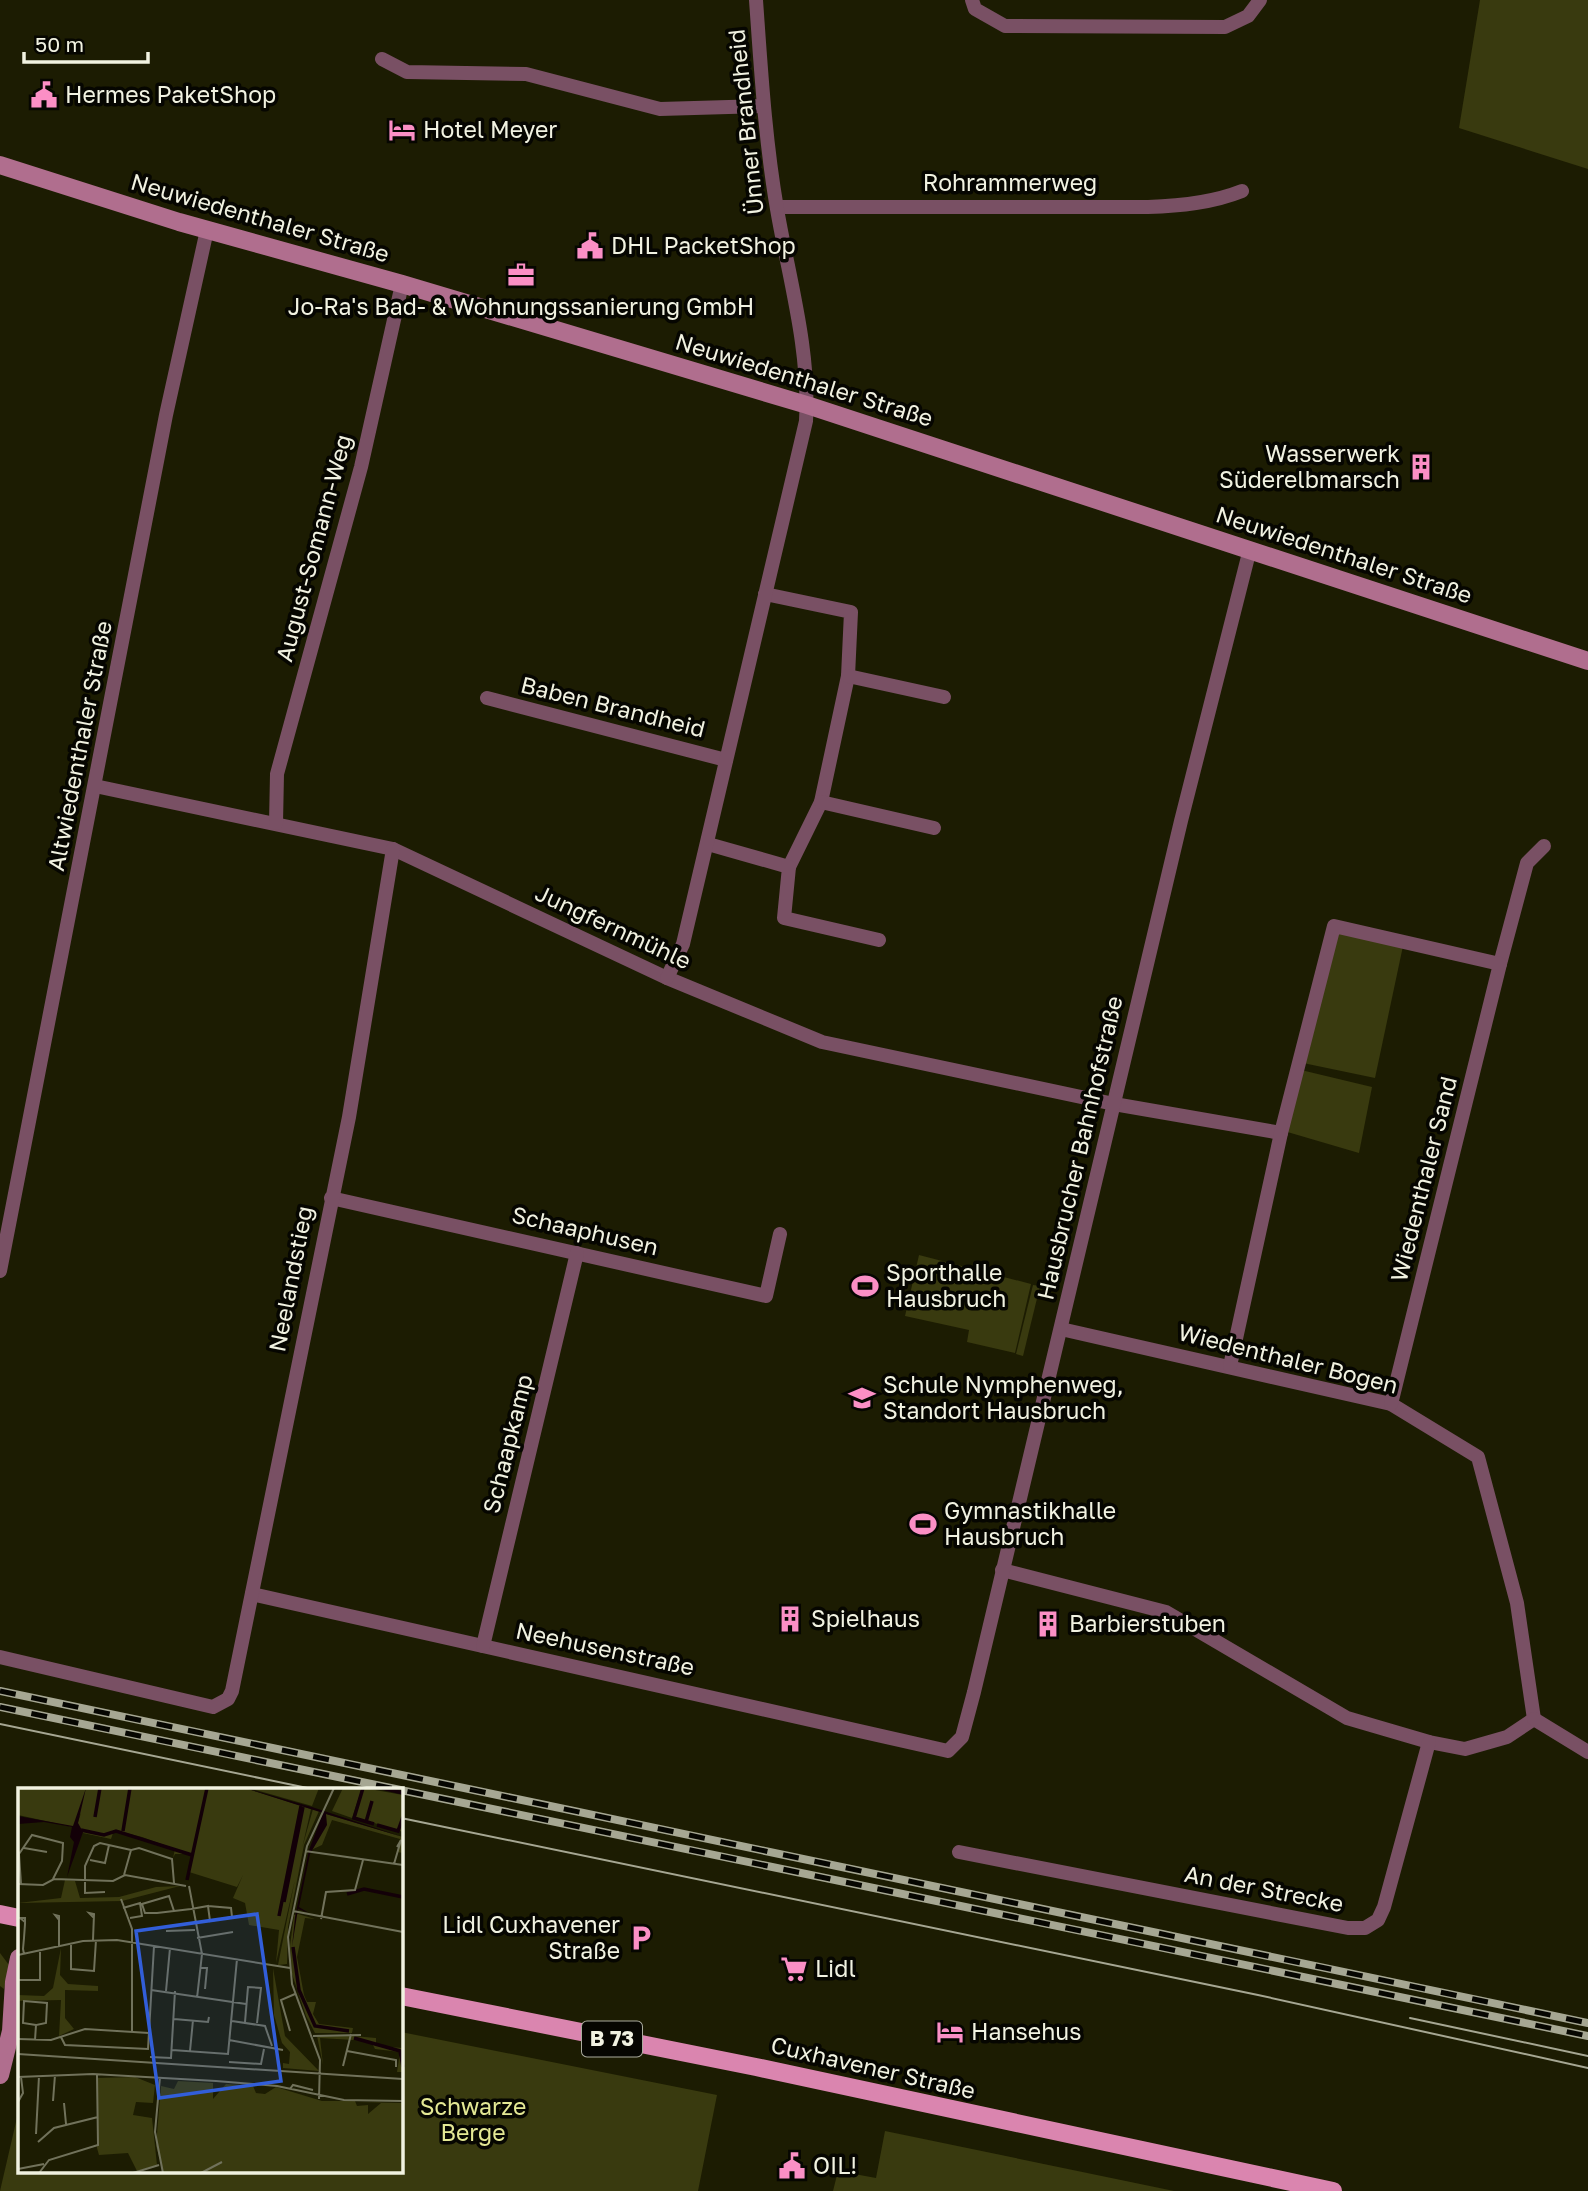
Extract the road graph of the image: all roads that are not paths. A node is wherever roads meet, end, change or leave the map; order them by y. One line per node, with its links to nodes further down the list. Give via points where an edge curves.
1 (756, 0): 5 (street, Ünner Brandheid)
2 (972, 0): 3 (street, via 975,9 1005,26 1225,27 1248,16)
3 (1260, 0)
4 (382, 59): 5 (street, via 407,72 526,74 660,109)
5 (763, 106): 8 (street, Ünner Brandheid)
6 (0, 165): 9 (street, Neuwiedenthaler Straße)
7 (1242, 191): 8 (street, Rohrammerweg, via 1224,198 1160,206)
8 (777, 207): 11 (street, Ünner Brandheid, via 804,351)
9 (207, 230): 10 (street, Neuwiedenthaler Straße); 19 (street, Altwiedenthaler Straße, via 166,415)
10 (402, 284): 11 (street, Neuwiedenthaler Straße); 21 (street, August-Somann-Weg, via 360,467 277,774)
11 (807, 405): 12 (street, Neuwiedenthaler Straße); 13 (street, Baben Brandheid, via 805,431)
12 (1250, 550): 14 (street, Neuwiedenthaler Straße); 30 (street, Hausbrucher Bahnhofstraße)
13 (765, 594): 15 (street, via 850,612); 18 (street, Baben Brandheid)
14 (1588, 661)
15 (848, 676): 16 (street); 20 (street)
16 (944, 696)
17 (487, 698): 18 (street, Baben Brandheid)
18 (726, 760): 23 (street, Baben Brandheid)
19 (95, 786): 21 (street, Jungfernmühle); 35 (street, Altwiedenthaler Straße)
20 (821, 802): 22 (street); 26 (street)
21 (276, 823): 25 (street, Jungfernmühle)
22 (934, 828)
23 (708, 844): 26 (street); 29 (street, Baben Brandheid, via 683,944)
24 (1544, 846): 28 (street, Wiedenthaler Sand, via 1527,863)
25 (393, 849): 29 (street, Jungfernmühle); 32 (street, Neelandstieg, via 349,1117)
26 (789, 867): 27 (street, via 784,918)
27 (879, 940)
28 (1500, 964): 31 (street, via 1335,926); 38 (street, Wiedenthaler Sand)
29 (667, 978): 30 (street, Jungfernmühle, via 822,1042)
30 (1114, 1104): 31 (street); 36 (street, Hausbrucher Bahnhofstraße)
31 (1281, 1133): 37 (street)
32 (331, 1198): 34 (street, Schaaphusen); 40 (street, Neelandstieg)
33 (780, 1234): 34 (street, Schaaphusen, via 766,1296)
34 (577, 1253): 41 (street, Schaapkamp)
35 (0, 1271)
36 (1061, 1329): 37 (street, Wiedenthaler Bogen); 39 (street, Hausbrucher Bahnhofstraße)
37 (1230, 1366): 38 (street, Wiedenthaler Bogen)
38 (1391, 1404): 43 (street, Wiedenthaler Bogen, via 1478,1457 1517,1603)
39 (1002, 1570): 44 (street, via 1166,1612 1347,1718); 45 (street, Hausbrucher Bahnhofstraße, via 962,1737)
40 (252, 1594): 41 (street, Neehusenstraße); 42 (street, Neelandstieg, via 232,1691 228,1699 213,1707)
41 (483, 1646): 45 (street, Neehusenstraße)
42 (0, 1657)
43 (1534, 1719): 44 (street, via 1507,1737 1465,1749); 46 (street)
44 (1429, 1742): 47 (street, An der Strecke, via 1384,1907 1378,1920 1365,1928 1305,1922)
45 (948, 1751)
46 (1588, 1752)
47 (958, 1852)
48 (0, 1914): 49 (main road)
49 (18, 1918)
50 (18, 1963): 53 (street)
51 (402, 1996): 55 (main road, Cuxhavener Straße / B 73)
52 (0, 2005): 53 (street)
53 (15, 2023): 54 (street)
54 (0, 2075)
55 (1333, 2191)

